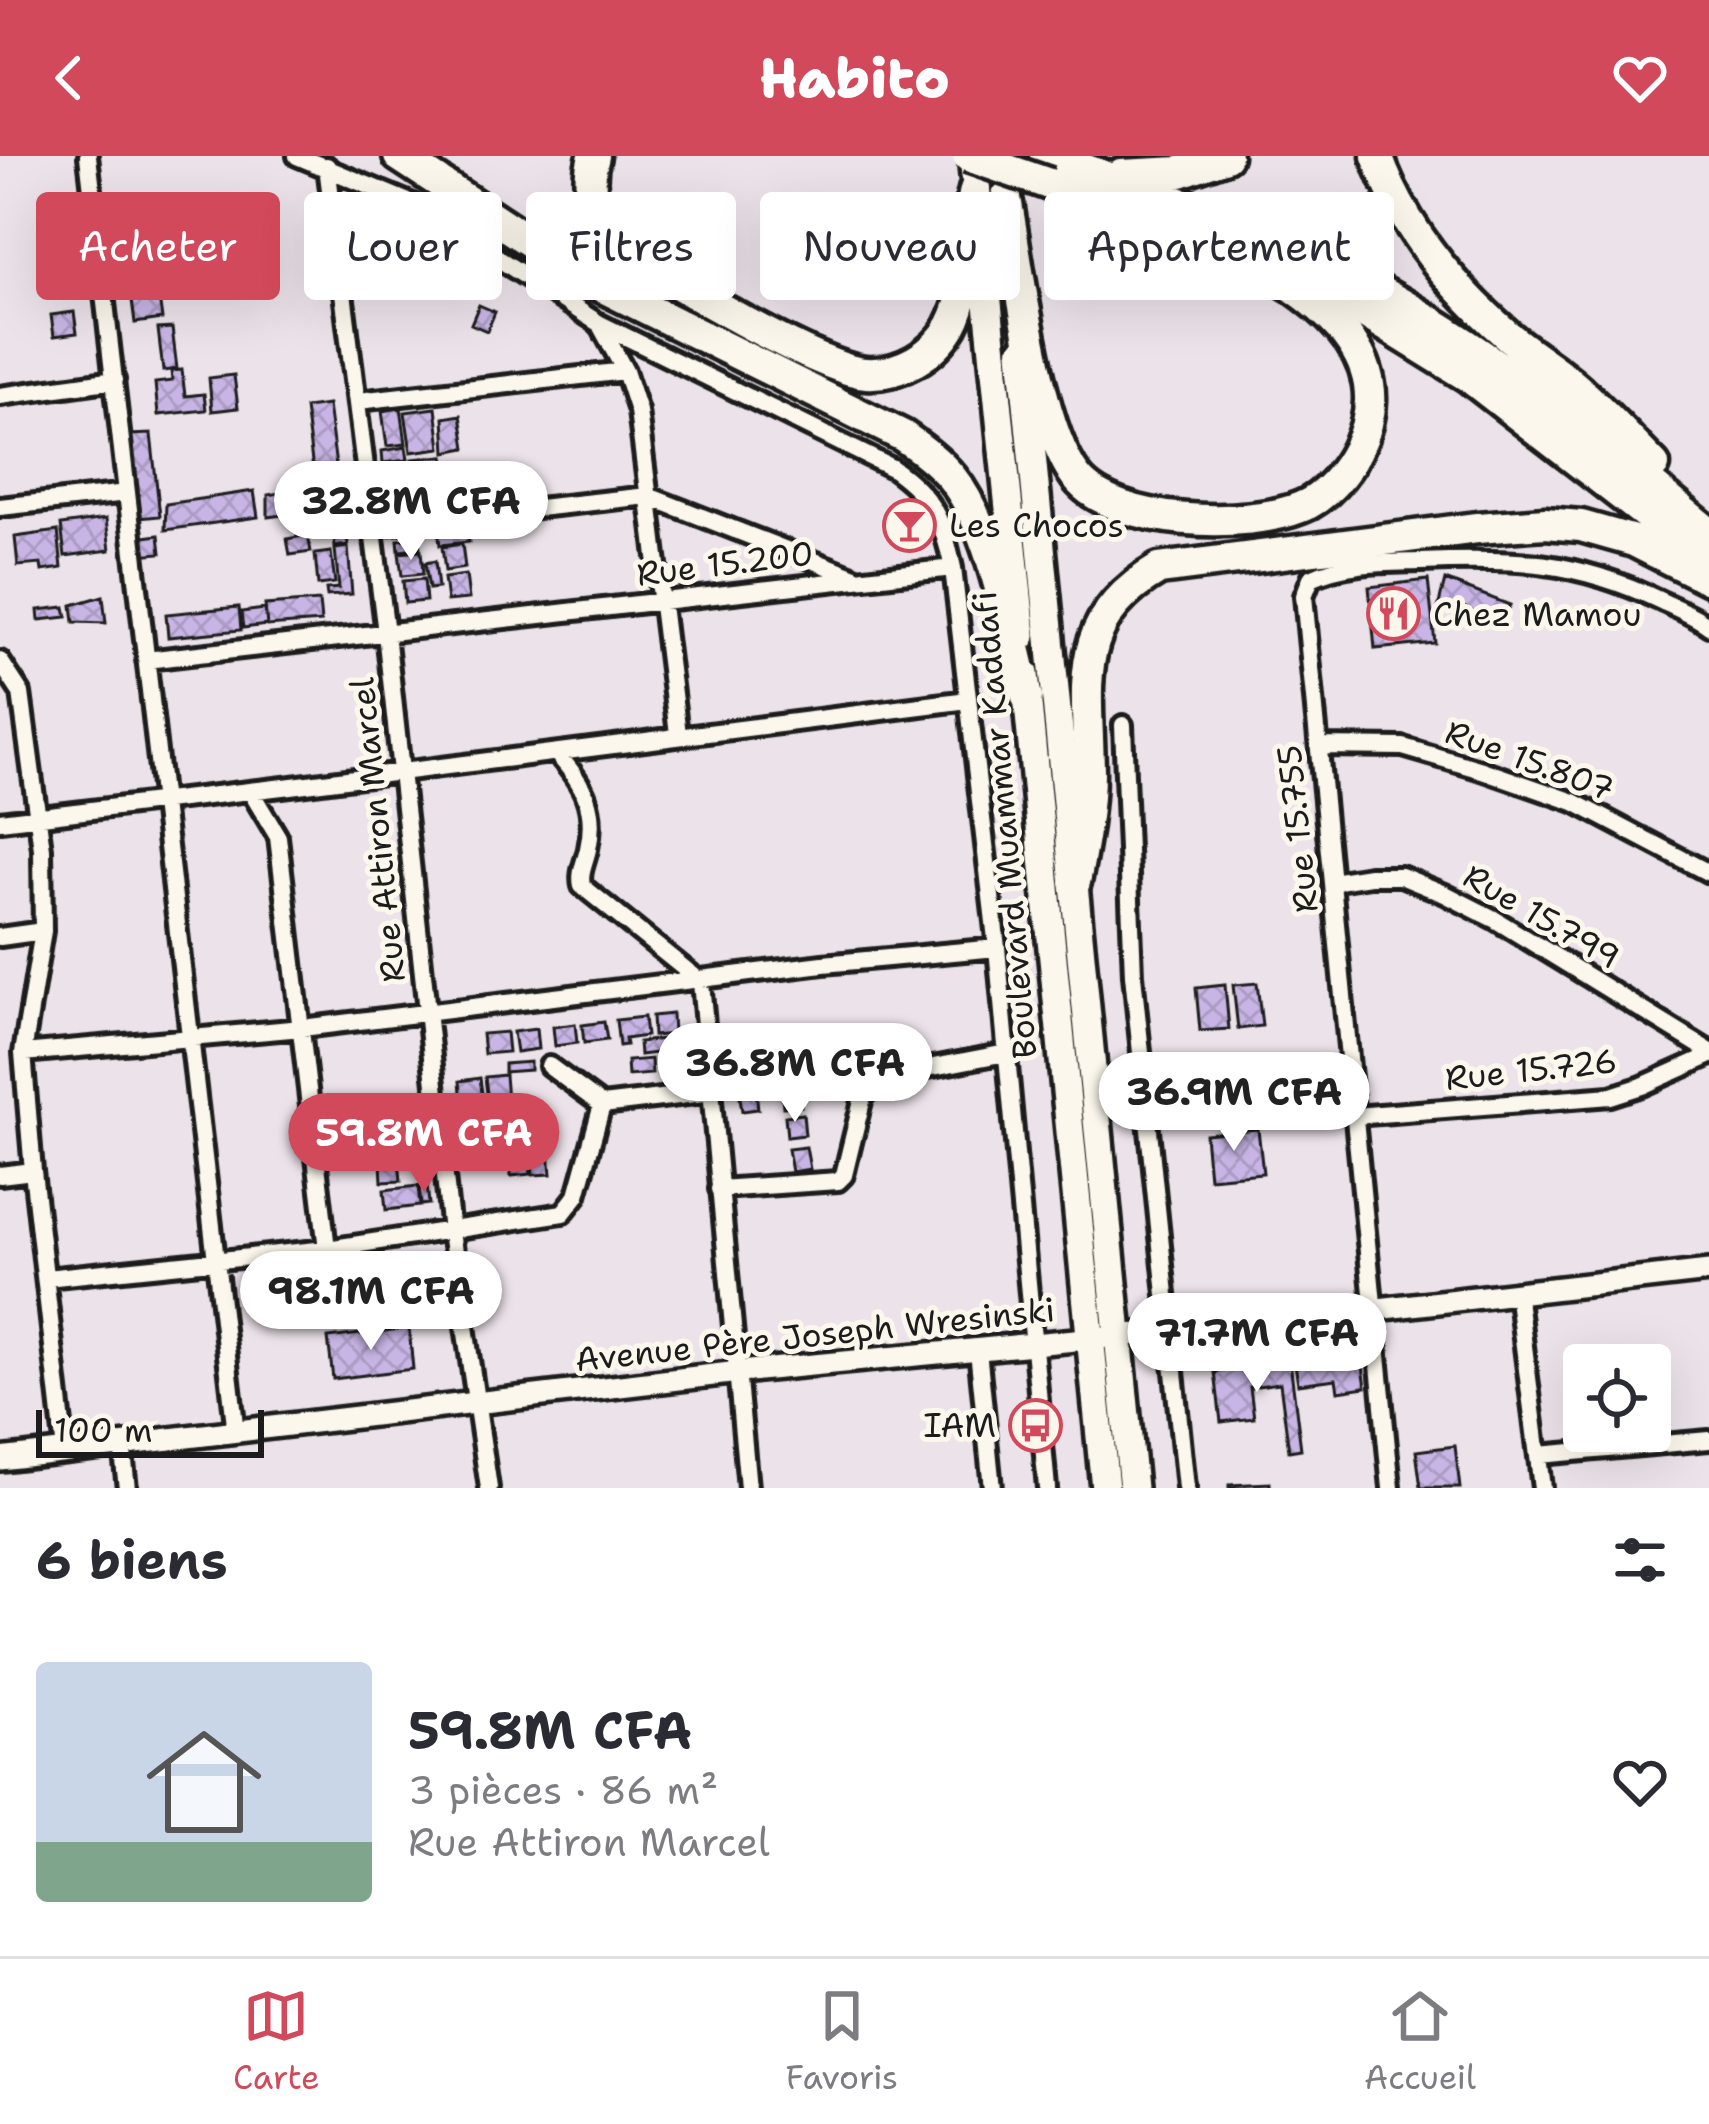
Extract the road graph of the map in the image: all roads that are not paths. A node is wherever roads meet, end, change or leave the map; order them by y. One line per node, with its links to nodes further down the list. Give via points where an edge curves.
1 (88, 156): 25 (street)
2 (297, 156): 9 (street)
3 (399, 156): 43 (highway, via 587,279 928,454 953,478 982,532)
4 (594, 156): 12 (highway, via 591,197 620,248 827,363 870,374 919,359 951,325)
5 (970, 156): 10 (highway, bridge); 12 (main road, Boulevard Muammar Kaddafi)
6 (1003, 156): 15 (main road, Boulevard Muammar Kaddafi)
7 (1226, 156): 11 (highway, via 1180,172)
8 (1377, 156): 31 (highway, via 1418,238 1453,281 1580,390)
9 (327, 166): 13 (street, Rue Attiron Marcel); 14 (street)
10 (1046, 166): 11 (highway); 16 (highway)
11 (1098, 174): 33 (highway, via 1225,218 1370,286 1539,396)
12 (975, 190): 43 (main road, Boulevard Muammar Kaddafi)
13 (331, 192)
14 (386, 192)
15 (1006, 192)
16 (1104, 192)
17 (502, 261): 23 (street)
18 (1020, 269): 21 (highway, via 1061,451 1077,478 1116,508 1155,516 1273,515 1304,507 1354,456 1370,408 1365,369 1352,340)
19 (345, 300): 27 (street, Rue Attiron Marcel)
20 (1016, 300): 55 (main road, Boulevard Muammar Kaddafi)
21 (1311, 300)
22 (1342, 300): 34 (highway, via 1469,377)
23 (600, 324): 24 (street); 35 (street, via 892,468 922,489 944,525)
24 (626, 371): 27 (street); 29 (street)
25 (115, 380): 26 (street); 28 (street)
26 (0, 396)
27 (358, 401): 32 (street, Rue Attiron Marcel)
28 (127, 493): 30 (street); 41 (street)
29 (648, 496): 32 (street); 36 (street); 38 (street)
30 (0, 507)
31 (1709, 520)
32 (373, 526): 40 (street, Rue Attiron Marcel)
33 (1709, 532)
34 (1709, 563)
35 (953, 568): 36 (street, Rue 15.200); 44 (street)
36 (855, 577): 38 (street, Rue 15.200)
37 (1709, 579): 55 (highway, via 1634,542 1545,523 1159,569 1117,598 1090,649 1089,776)
38 (659, 602): 40 (street, Rue 15.200); 46 (street)
39 (1709, 626): 47 (street, Rue 15.755, via 1585,570 1527,561 1330,569 1311,578 1304,596)
40 (386, 633): 41 (street, Rue 15.200); 49 (street, Rue Attiron Marcel)
41 (146, 660): 51 (street)
42 (0, 661): 52 (street, via 21,693)
43 (1027, 697): 82 (main road, Boulevard Muammar Kaddafi)
44 (968, 700): 46 (street); 59 (street)
45 (1124, 725): 81 (street, via 1133,975)
46 (678, 734): 48 (street)
47 (1319, 746): 54 (street, Rue 15.807, via 1403,747 1482,770 1574,802); 56 (street, Rue 15.755)
48 (557, 754): 49 (street); 60 (street, via 591,806 582,886)
49 (400, 772): 50 (street); 61 (street, Rue Attiron Marcel)
50 (251, 793): 51 (street); 62 (street, via 278,837)
51 (163, 802): 52 (street); 63 (street)
52 (37, 816): 53 (street); 57 (street)
53 (0, 820)
54 (1709, 873)
55 (1076, 882): 82 (main road, Boulevard Muammar Kaddafi)
56 (1332, 882): 66 (street, Rue 15.799, via 1401,876 1445,894); 70 (street, Rue 15.755)
57 (43, 931): 58 (street); 64 (street)
58 (0, 937)
59 (997, 948): 60 (street); 65 (street)
60 (701, 982): 61 (street); 68 (street)
61 (427, 1011): 62 (street); 74 (street, Rue Attiron Marcel)
62 (302, 1028): 63 (street); 75 (street)
63 (189, 1037): 64 (street); 76 (street)
64 (23, 1052): 71 (street)
65 (1006, 1053): 73 (street, via 880,1077 863,1097 838,1181); 83 (street)
66 (1709, 1053): 70 (street, Rue 15.726, via 1611,1096)
67 (549, 1066): 69 (street)
68 (712, 1092): 69 (street); 73 (street)
69 (602, 1105): 74 (street, via 577,1195 563,1213)
70 (1354, 1116): 80 (street, Rue 15.755)
71 (33, 1171): 72 (street); 78 (street)
72 (0, 1175)
73 (719, 1189): 85 (street)
74 (451, 1232): 75 (street); 86 (street, Rue Attiron Marcel)
75 (327, 1249): 76 (street)
76 (215, 1260): 78 (street); 87 (street)
77 (1709, 1271): 79 (street, Avenue Père Joseph Wresinski)
78 (46, 1278): 90 (street)
79 (1517, 1291): 80 (street, Avenue Père Joseph Wresinski); 91 (street)
80 (1372, 1308): 81 (street, Avenue Père Joseph Wresinski); 101 (street, Rue 15.755)
81 (1168, 1330): 82 (street, Avenue Père Joseph Wresinski); 100 (street)
82 (1102, 1336): 83 (street, Avenue Père Joseph Wresinski); 98 (main road, Boulevard Muammar Kaddafi); 99 (main road, Boulevard Muammar Kaddafi)
83 (1033, 1345): 84 (street, Avenue Père Joseph Wresinski); 97 (street)
84 (978, 1350): 85 (street, Avenue Père Joseph Wresinski); 96 (street)
85 (739, 1372): 86 (street, Avenue Père Joseph Wresinski); 95 (street)
86 (479, 1406): 87 (street, Avenue Père Joseph Wresinski); 94 (street, Rue Attiron Marcel)
87 (236, 1432): 89 (street, Avenue Père Joseph Wresinski)
88 (1709, 1440): 91 (street)
89 (122, 1444): 90 (street, Avenue Père Joseph Wresinski); 93 (street)
90 (64, 1451): 92 (street, Avenue Père Joseph Wresinski)
91 (1538, 1455): 102 (street)
92 (0, 1459)
93 (127, 1488)
94 (489, 1488)
95 (748, 1488)
96 (992, 1488)
97 (1047, 1488)
98 (1105, 1488)
99 (1132, 1488)
100 (1186, 1488)
101 (1391, 1488)
102 (1542, 1488)

